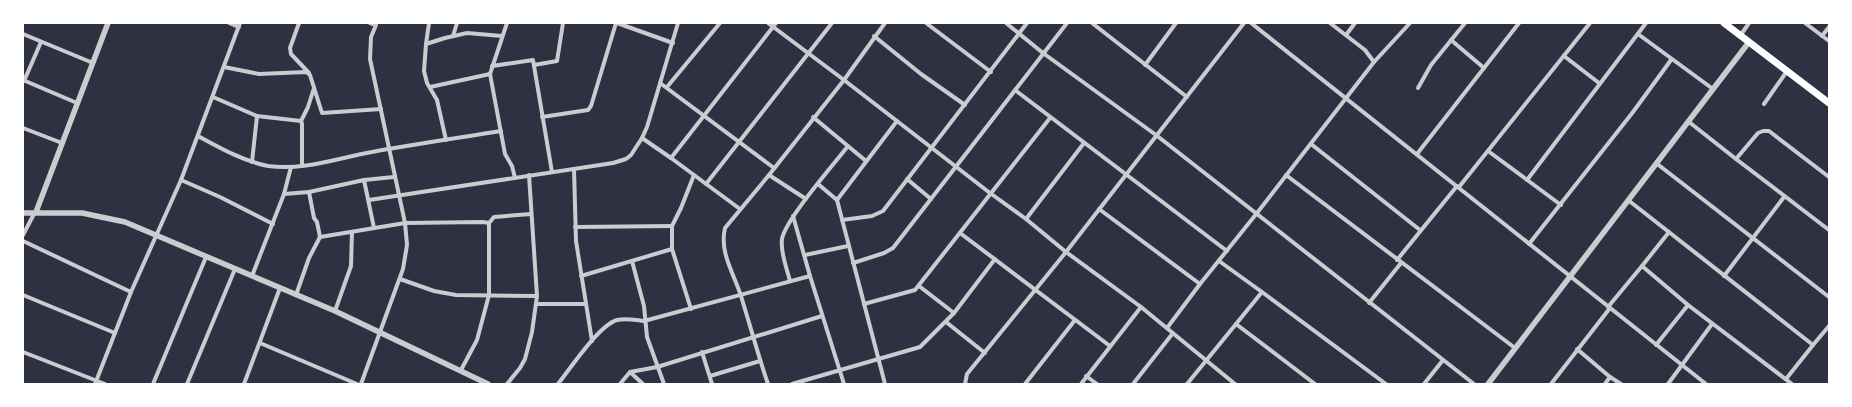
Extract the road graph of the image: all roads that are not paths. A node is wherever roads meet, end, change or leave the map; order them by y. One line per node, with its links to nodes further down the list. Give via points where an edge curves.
1 (108, 23): 57 (street)
2 (229, 23): 34 (street)
3 (299, 23): 66 (street, via 290,48 291,54)
4 (370, 23): 33 (street)
5 (430, 23): 51 (street)
6 (457, 23): 41 (street)
7 (507, 23): 42 (street)
8 (563, 23): 59 (street, via 557,61)
9 (616, 23): 50 (street); 87 (street, via 588,110)
10 (678, 23): 50 (street)
11 (720, 23): 72 (street)
12 (768, 23): 35 (street)
13 (832, 23): 52 (street)
14 (885, 23): 43 (street)
15 (926, 23): 64 (street)
16 (1006, 23): 38 (street)
17 (1027, 23): 38 (street)
18 (1067, 23): 53 (street)
19 (1092, 23): 58 (street)
20 (1176, 23): 58 (street)
21 (1244, 23): 78 (street)
22 (1251, 23): 79 (street)
23 (1330, 23): 40 (street)
24 (1355, 23): 40 (street)
25 (1410, 23): 56 (street)
26 (1465, 23): 46 (street)
27 (1519, 23): 62 (street)
28 (1590, 23): 54 (street)
29 (1646, 23): 39 (street)
30 (1724, 23): 44 (main road)
31 (1749, 23): 44 (street)
32 (1805, 23): 45 (street)
33 (376, 24): 84 (street, via 371,37 370,59)
34 (239, 25): 61 (street)
35 (774, 25): 52 (street); 85 (street)
36 (1829, 26): 45 (street)
37 (23, 34): 48 (street)
38 (1020, 34): 53 (street); 64 (street)
39 (1638, 34): 55 (street); 70 (street)
40 (1346, 35): 56 (street, via 1365,50)
41 (453, 36): 42 (street); 51 (street)
42 (502, 36): 60 (street)
43 (874, 36): 67 (street); 83 (street)
44 (1740, 36): 49 (main road)
45 (1822, 36): 47 (street)
46 (1452, 40): 62 (street); 74 (street, via 1431,65)
47 (1829, 41)
48 (41, 42): 57 (street); 68 (street)
49 (1749, 42): 63 (main road); 75 (street)
50 (673, 43): 69 (street)
51 (426, 44): 71 (street, via 424,71)
52 (808, 53): 67 (street); 99 (street)
53 (1043, 53): 76 (street); 95 (street)
54 (1564, 56): 70 (street); 106 (street)
55 (1671, 60): 75 (street); 144 (street)
56 (1374, 62): 79 (street)
57 (93, 63): 80 (street)
58 (1145, 64): 78 (street)
59 (534, 65): 60 (street, via 531,60); 87 (street)
60 (492, 66): 65 (street)
61 (224, 67): 66 (street, via 259,74 300,72); 77 (street)
62 (1484, 68): 107 (street)
63 (1787, 71): 81 (main road); 82 (street)
64 (991, 72): 83 (street)
65 (490, 74): 71 (street); 94 (street)
66 (310, 75): 73 (street)
67 (844, 80): 88 (street); 91 (street)
68 (23, 81): 80 (street)
69 (660, 83): 72 (street); 97 (street)
70 (1599, 83): 130 (street)
71 (430, 86): 98 (street, via 437,100)
72 (667, 87): 85 (street)
73 (314, 88): 84 (street, via 322,114); 90 (street)
74 (1418, 88)
75 (1713, 89): 92 (street)
76 (1015, 90): 89 (street); 114 (street)
77 (213, 97): 86 (street); 96 (street)
78 (1187, 97): 95 (street)
79 (1346, 98): 102 (street); 107 (street)
80 (78, 103): 100 (street)
81 (1829, 103)
82 (1764, 104)
83 (965, 105): 104 (street)
84 (381, 108): 105 (street)
85 (705, 115): 99 (street); 108 (street)
86 (256, 116): 90 (street); 111 (street)
87 (542, 118): 118 (street)
88 (813, 118): 103 (street); 116 (street)
89 (1050, 118): 101 (street); 135 (street)
90 (301, 121): 113 (street)
91 (897, 121): 104 (street); 110 (street)
92 (1689, 122): 109 (street); 112 (street)
93 (23, 128): 100 (street)
94 (501, 131): 98 (street); 126 (street, via 506,157)
95 (1156, 135): 122 (street); 149 (street)
96 (198, 136): 111 (street); 128 (street)
97 (642, 138): 108 (street); 117 (street, via 626,159)
98 (446, 140): 105 (street)
99 (739, 142): 116 (street); 131 (street)
100 (62, 143): 147 (street)
101 (1084, 143): 122 (street); 152 (street)
102 (1311, 144): 123 (street); 160 (street)
103 (848, 146): 110 (street); 132 (street)
104 (932, 148): 114 (street); 127 (street)
105 (390, 150): 113 (street); 124 (street)
106 (1488, 151): 130 (street); 133 (street)
107 (1417, 154): 133 (street)
108 (671, 158): 120 (street)
109 (1736, 159): 125 (street, via 1758,133 1768,131); 138 (street)
110 (866, 161): 142 (street)
111 (252, 162): 115 (street)
112 (1656, 163): 143 (street); 168 (street)
113 (302, 166): 115 (street)
114 (955, 166): 135 (street); 139 (street)
115 (291, 167): 136 (street)
116 (774, 168): 121 (street)
117 (574, 169): 118 (street); 158 (street)
118 (552, 172): 119 (street)
119 (529, 175): 126 (street); 150 (street)
120 (694, 175): 131 (street); 157 (street)
121 (769, 175): 140 (street); 145 (street)
122 (1127, 175): 146 (street); 173 (street)
123 (1286, 175): 149 (street); 178 (street)
124 (394, 177): 129 (street); 137 (street)
125 (1829, 177)
126 (515, 178): 137 (street)
127 (907, 179): 139 (street); 153 (street, via 880,213)
128 (181, 180): 156 (street); 166 (street)
129 (364, 180): 134 (street); 141 (street)
130 (1526, 180): 144 (street)
131 (706, 184): 145 (street)
132 (818, 184): 140 (street); 142 (street)
133 (1458, 187): 160 (street); 170 (street)
134 (309, 192): 136 (street); 167 (street)
135 (990, 193): 152 (street); 164 (street)
136 (284, 194): 156 (street)
137 (399, 197): 141 (street); 154 (street)
138 (1784, 197): 161 (street); 168 (street)
139 (931, 198): 181 (street, via 890,251)
140 (806, 199): 151 (street)
141 (369, 200): 159 (street)
142 (837, 200): 153 (street)
143 (1628, 200): 163 (street); 188 (street)
144 (1561, 205): 170 (street)
145 (740, 209): 200 (street, via 727,223 723,237 726,255)
146 (1098, 209): 174 (street); 192 (street)
147 (36, 212): 148 (street); 165 (street); 166 (street, via 104,216)
148 (23, 213)
149 (1257, 213): 173 (street); 204 (street)
150 (531, 214): 155 (street, via 494,217); 202 (street)
151 (793, 216): 175 (street); 191 (street, via 782,240)
152 (1026, 219): 174 (street)
153 (842, 220): 171 (street)
154 (405, 223): 155 (street); 159 (street); 190 (street, via 406,257)
155 (489, 223): 199 (street)
156 (273, 224): 185 (street)
157 (672, 226): 158 (street); 172 (street)
158 (575, 227): 186 (street)
159 (374, 228): 162 (street)
160 (1420, 230): 178 (street)
161 (1829, 230)
162 (352, 232): 167 (street); 212 (street, via 351,266)
163 (1669, 232): 183 (street); 189 (street)
164 (960, 233): 177 (street); 193 (street)
165 (23, 235)
166 (157, 236): 176 (street); 196 (street)
167 (320, 237): 198 (street, via 309,258)
168 (1753, 238): 189 (street); 203 (street)
169 (23, 241): 196 (street)
170 (1529, 244): 188 (street)
171 (848, 246): 175 (street); 181 (street)
172 (672, 249): 179 (street); 211 (street)
173 (1227, 251): 180 (street)
174 (1066, 252): 195 (street); 209 (street)
175 (805, 255): 187 (street)
176 (206, 257): 184 (street); 252 (street)
177 (995, 259): 195 (street); 213 (street)
178 (1396, 260): 182 (street)
179 (632, 261): 186 (street); 216 (street, via 644,306)
180 (1219, 261): 192 (street); 197 (street)
181 (853, 263): 207 (street)
182 (1401, 263): 204 (street); 231 (street)
183 (1642, 266): 208 (street); 210 (street)
184 (235, 269): 185 (street); 253 (street)
185 (252, 276): 194 (street)
186 (581, 276): 206 (street)
187 (810, 276): 191 (street); 214 (street)
188 (1569, 276): 210 (street); 231 (street)
189 (1724, 276): 229 (street)
190 (400, 279): 199 (street, via 449,294); 222 (street)
191 (790, 281): 200 (street)
192 (1200, 284): 221 (street)
193 (919, 286): 207 (street, via 910,292); 213 (street)
194 (280, 288): 198 (street); 227 (street)
195 (1035, 289): 215 (street); 235 (street)
196 (131, 292): 223 (street)
197 (1262, 292): 218 (street); 276 (street)
198 (296, 295): 212 (street)
199 (489, 295): 202 (street); 242 (street, via 477,340)
200 (741, 295): 211 (street); 225 (street)
201 (23, 296): 223 (street)
202 (537, 296): 205 (street)
203 (1829, 297)
204 (1369, 303): 238 (street)
205 (536, 304): 206 (street); 258 (street, via 526,359)
206 (586, 304): 226 (street)
207 (864, 304): 236 (street)
208 (1688, 305): 219 (street); 228 (street)
209 (1141, 307): 221 (street); 230 (street)
210 (1609, 307): 228 (street); 232 (street)
211 (691, 309): 216 (street)
212 (335, 311): 222 (street)
213 (954, 313): 217 (street)
214 (822, 316): 225 (street); 243 (street)
215 (1075, 320): 230 (street); 269 (street)
216 (644, 321): 226 (street, via 623,319 612,322); 241 (street)
217 (946, 322): 235 (street); 236 (street, via 920,347)
218 (1236, 324): 237 (street); 275 (street)
219 (1712, 324): 240 (street); 248 (street)
220 (1829, 326): 229 (street)
221 (1167, 328): 224 (street)
222 (380, 332): 242 (street); 256 (street)
223 (115, 333): 249 (street)
224 (1173, 333): 237 (street); 272 (street)
225 (754, 338): 234 (street); 239 (street)
226 (592, 341): 259 (street)
227 (260, 343): 250 (street); 255 (street)
228 (1656, 345): 240 (street)
229 (1813, 345): 248 (street)
230 (1110, 346): 246 (street)
231 (1515, 348): 279 (street)
232 (1577, 349): 247 (street); 280 (street)
233 (23, 352): 249 (street)
234 (702, 352): 241 (street); 245 (street)
235 (985, 353): 268 (street, via 967,374)
236 (878, 359): 243 (street); 267 (street)
237 (1206, 360): 273 (street); 274 (street)
238 (1443, 360): 277 (street); 278 (street)
239 (760, 361): 245 (street); 264 (street)
240 (1682, 366): 283 (street); 284 (street)
241 (657, 367): 244 (street); 262 (street)
242 (461, 370): 257 (street)
243 (840, 370): 265 (street); 266 (street)
244 (630, 372): 260 (street); 261 (street)
245 (710, 376): 263 (street)
246 (1086, 376): 270 (street); 271 (street)
247 (1610, 377): 281 (street); 282 (street)
248 (1786, 379): 285 (street)
249 (95, 382): 251 (street)
250 (244, 383): 254 (street)
251 (105, 384)
252 (153, 384)
253 (187, 384)
254 (249, 384)
255 (357, 384)
256 (361, 384)
257 (488, 384)
258 (507, 384)
259 (558, 384)
260 (620, 384)
261 (643, 384)
262 (664, 384)
263 (712, 384)
264 (768, 384)
265 (792, 384)
266 (844, 384)
267 (885, 384)
268 (965, 384)
269 (1025, 384)
270 (1081, 384)
271 (1097, 384)
272 (1133, 384)
273 (1187, 384)
274 (1235, 384)
275 (1316, 384)
276 (1386, 384)
277 (1424, 384)
278 (1474, 384)
279 (1488, 384)
280 (1551, 384)
281 (1605, 384)
282 (1621, 384)
283 (1668, 384)
284 (1706, 384)
285 (1792, 384)

